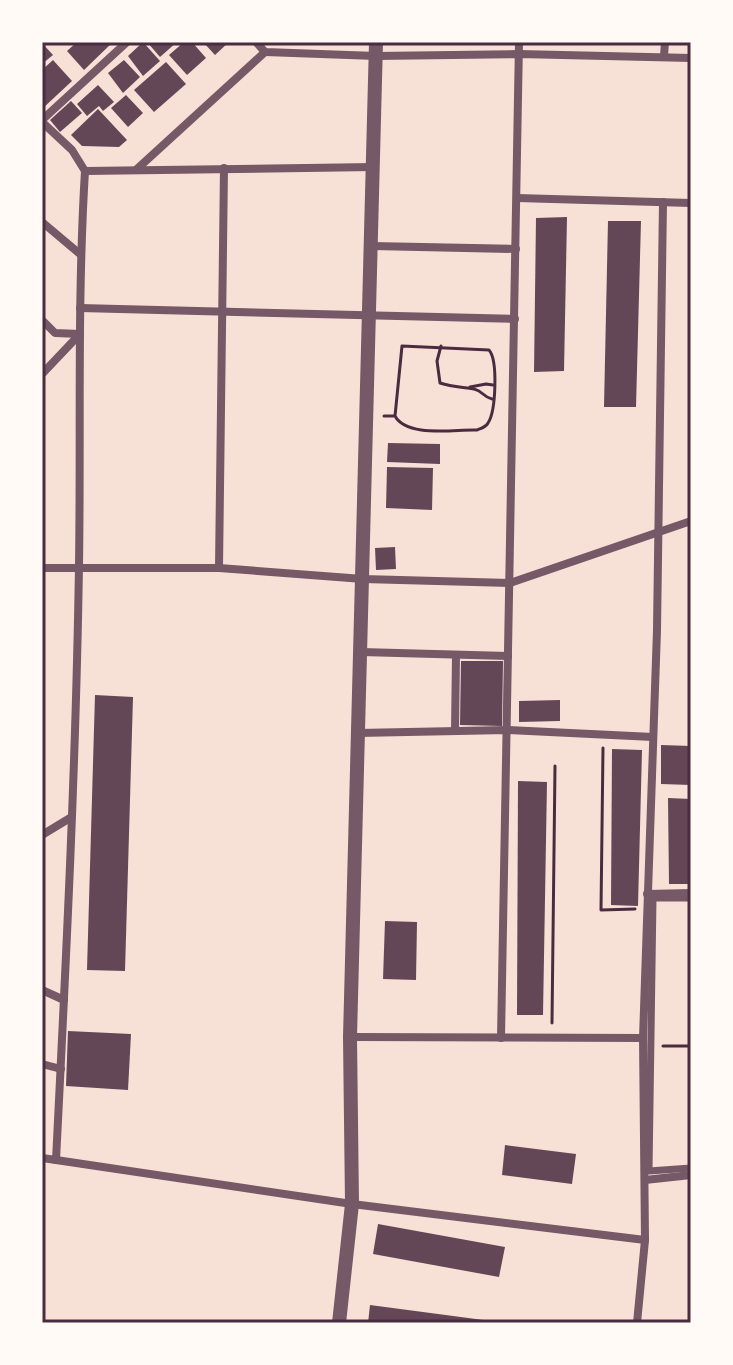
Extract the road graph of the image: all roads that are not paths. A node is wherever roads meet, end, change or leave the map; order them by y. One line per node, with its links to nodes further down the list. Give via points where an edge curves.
1 (127, 42): 10 (street)
2 (256, 42): 6 (street)
3 (519, 42): 7 (street)
4 (665, 42): 8 (street)
5 (376, 49): 6 (street); 7 (street); 11 (street)
6 (265, 52): 13 (street)
7 (519, 54): 8 (street); 15 (street)
8 (664, 56): 9 (street)
9 (691, 58)
10 (42, 121): 14 (street)
11 (374, 167): 12 (street); 19 (street)
12 (224, 168): 13 (street); 23 (street)
13 (137, 169): 14 (street)
14 (85, 171): 21 (street)
15 (517, 198): 16 (street); 20 (street)
16 (663, 202): 17 (street); 30 (street)
17 (691, 203)
18 (42, 222): 21 (street)
19 (372, 246): 20 (street); 24 (street)
20 (516, 249): 25 (street)
21 (80, 254): 22 (street)
22 (80, 308): 23 (street); 27 (street)
23 (222, 311): 24 (street); 33 (street)
24 (370, 315): 25 (street); 34 (street)
25 (515, 319): 35 (street)
26 (42, 320): 27 (street, via 55,333)
27 (80, 334): 28 (street); 31 (street)
28 (42, 374)
29 (691, 521): 30 (street)
30 (659, 532): 35 (street); 42 (street)
31 (79, 567): 32 (street); 33 (street); 43 (street)
32 (42, 568)
33 (219, 568): 34 (street)
34 (363, 579): 35 (street); 36 (street)
35 (510, 583): 38 (street)
36 (361, 652): 37 (street); 41 (street)
37 (456, 655): 38 (street); 40 (street)
38 (508, 656): 39 (street)
39 (507, 730): 40 (street); 42 (street); 50 (street)
40 (455, 731): 41 (street)
41 (358, 733): 49 (street)
42 (653, 737): 45 (street)
43 (70, 818): 44 (street); 48 (street)
44 (42, 835)
45 (647, 894): 46 (street); 51 (street)
46 (691, 896): 51 (street, via 653,898)
47 (42, 990): 48 (street)
48 (64, 1000): 53 (street)
49 (350, 1037): 50 (street); 59 (street)
50 (501, 1038): 51 (street)
51 (646, 1042): 56 (street, via 649,1171); 58 (street)
52 (42, 1064): 53 (street)
53 (61, 1069): 55 (street)
54 (42, 1158): 55 (street)
55 (56, 1160): 59 (street)
56 (691, 1168)
57 (691, 1175): 58 (street)
58 (645, 1180): 60 (street)
59 (352, 1204): 60 (street); 61 (street)
60 (645, 1240): 62 (street)
61 (339, 1323)
62 (637, 1323)

